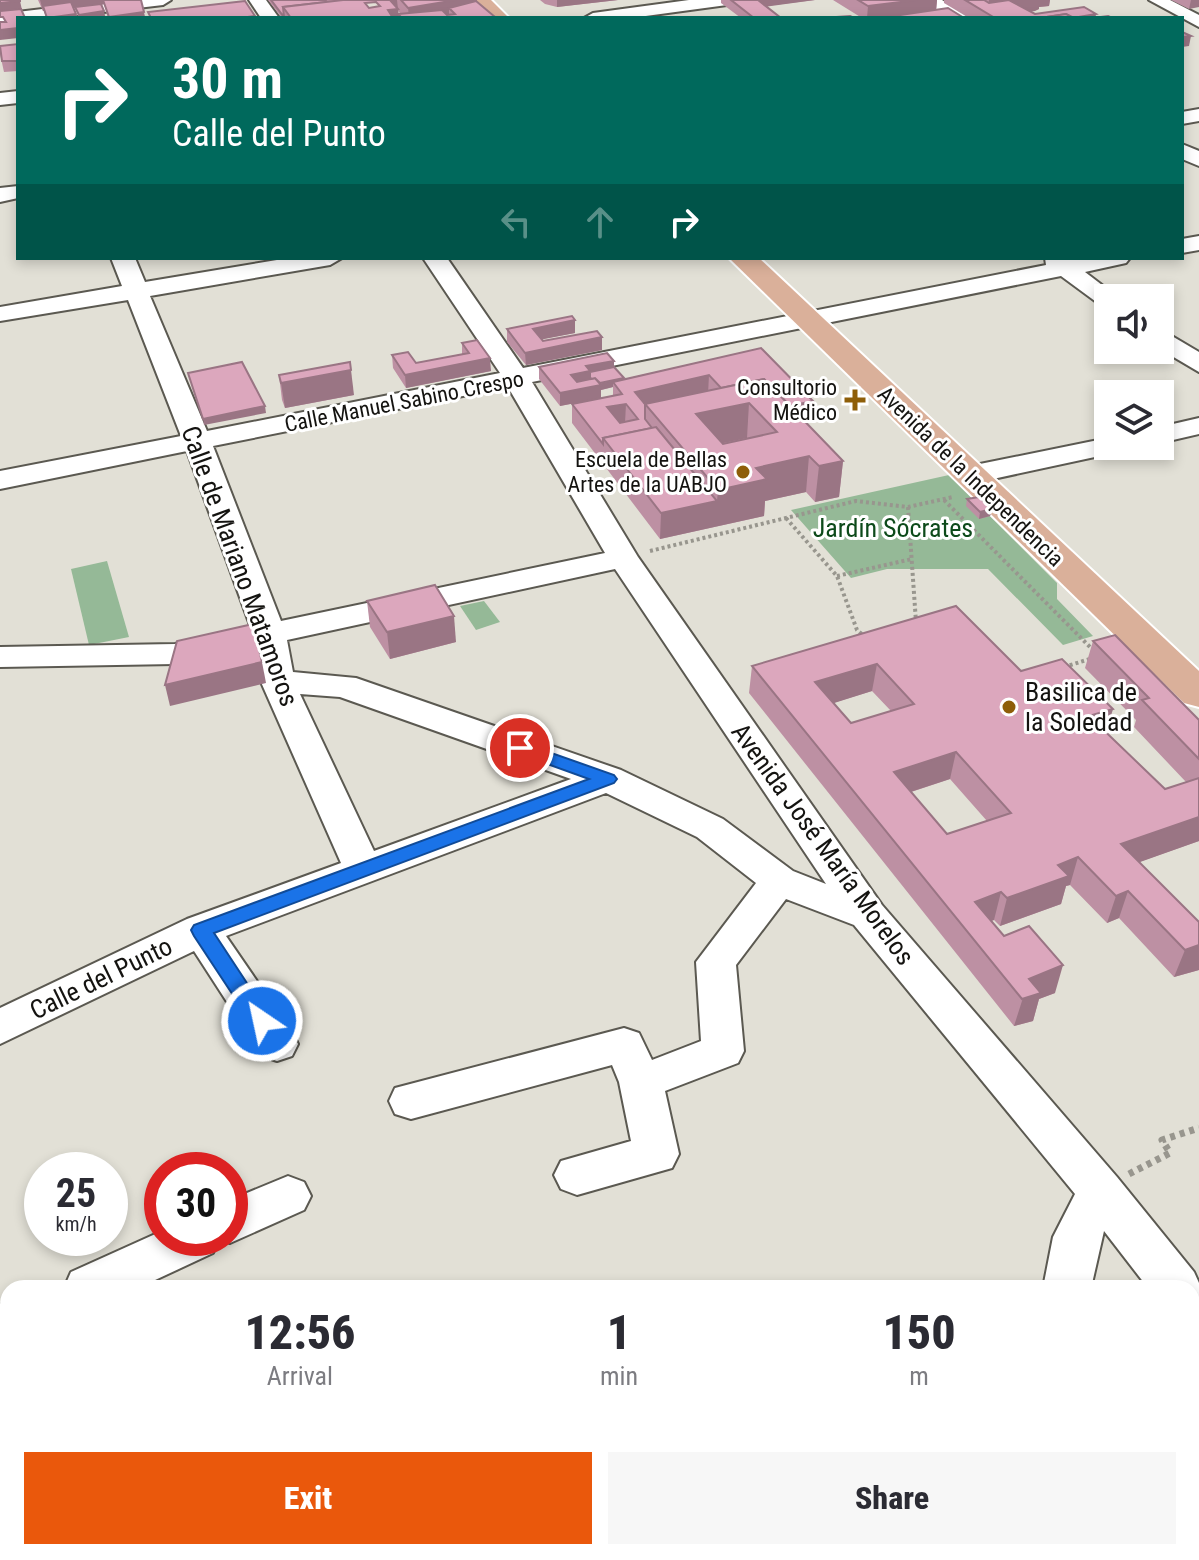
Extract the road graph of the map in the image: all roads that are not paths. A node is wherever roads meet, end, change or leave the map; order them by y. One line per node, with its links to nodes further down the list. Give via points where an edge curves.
1 (163, 0): 6 (street)
2 (479, 0): 7 (main road)
3 (930, 0): 10 (street)
4 (1157, 0): 12 (street)
5 (717, 1): 8 (street); 9 (street)
6 (34, 11): 11 (street)
7 (496, 16)
8 (608, 16)
9 (731, 16)
10 (958, 16)
11 (0, 19)
12 (1193, 19)
13 (124, 260): 20 (street, Calle de Mariano Matamoros)
14 (318, 260): 20 (street)
15 (436, 260): 25 (street, Avenida José María Morelos)
16 (745, 260): 22 (main road, Avenida de la Independencia)
17 (1094, 260): 18 (street, Calle Manuel Sabino Crespo)
18 (1057, 263): 19 (street); 22 (street, Calle Manuel Sabino Crespo)
19 (1094, 289)
20 (134, 291): 21 (street); 28 (street, Calle de Mariano Matamoros)
21 (0, 314)
22 (808, 319): 25 (street, Calle Manuel Sabino Crespo); 30 (main road, Avenida de la Independencia)
23 (1174, 347): 24 (street)
24 (1199, 364)
25 (517, 379): 28 (street, Calle Manuel Sabino Crespo); 32 (street, Avenida José María Morelos)
26 (1199, 426): 27 (street)
27 (1174, 432)
28 (197, 440): 31 (street, Calle Manuel Sabino Crespo); 33 (street, Calle de Mariano Matamoros)
29 (1094, 449): 30 (street)
30 (970, 475): 35 (main road, Avenida de la Independencia)
31 (0, 480)
32 (637, 554): 33 (street); 40 (street, Avenida José María Morelos)
33 (269, 633): 34 (street, via 175,654); 36 (street, Calle de Mariano Matamoros)
34 (0, 657)
35 (1192, 679)
36 (278, 682): 37 (street, via 344,686); 38 (street, Calle de Mariano Matamoros)
37 (608, 779): 38 (street, Calle del Punto); 39 (street, via 710,828)
38 (364, 872): 41 (street, Calle del Punto)
39 (779, 881): 40 (street); 44 (street, via 716,962 723,1051)
40 (868, 915): 47 (street, Avenida José María Morelos)
41 (201, 930): 42 (street, Calle del Punto); 43 (street)
42 (0, 1027)
43 (277, 1044)
44 (641, 1082): 45 (street, via 624,1045); 46 (street, via 656,1154)
45 (411, 1101)
46 (577, 1175)
47 (1101, 1191): 52 (street, via 1077,1237); 53 (street, Avenida José María Morelos)
48 (288, 1196): 49 (street)
49 (248, 1214)
50 (157, 1256): 51 (street)
51 (105, 1280)
52 (1069, 1280)
53 (1171, 1280)

